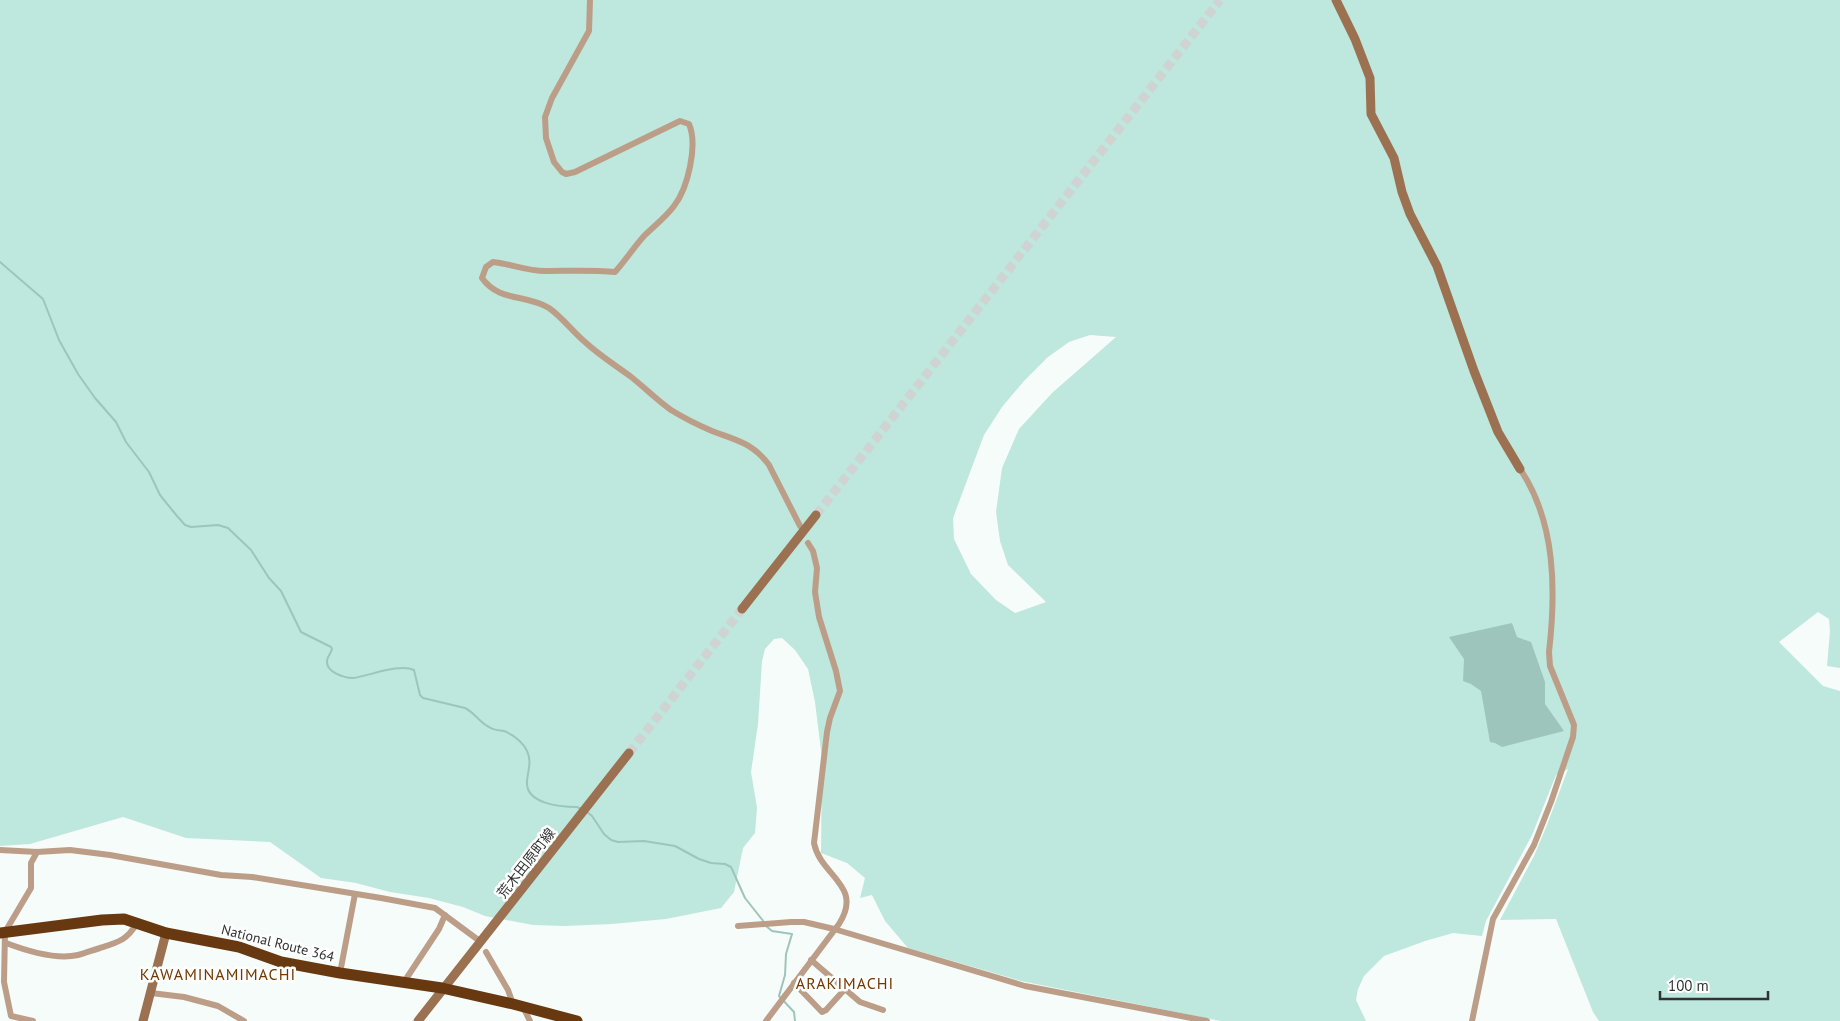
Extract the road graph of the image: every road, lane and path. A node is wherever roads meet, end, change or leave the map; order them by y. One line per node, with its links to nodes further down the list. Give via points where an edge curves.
1 (590, 0): 5 (street, via 589,31 545,117 546,138 554,162 566,174 575,172 680,121 689,124 692,130 686,182 675,205 642,238 615,272 530,270 494,262 486,267 482,278 494,291 548,308 592,349 688,420 752,447 769,465)
2 (1336, 0): 3 (street, via 1370,78 1371,114 1394,158 1410,214 1437,266 1498,432)
3 (1520, 469): 37 (street, via 1536,498 1548,535 1552,559 1550,666 1574,725 1573,737 1534,845 1493,919)
4 (816, 515): 7 (street)
5 (800, 526)
6 (808, 542): 15 (street, via 817,568 816,592 822,629 840,691 826,739 814,842 848,899 844,916)
7 (742, 609)
8 (630, 753): 18 (street, 荒木田原町線)
9 (0, 850): 10 (street)
10 (36, 852): 11 (street, via 70,850 110,855); 17 (street, via 31,863 31,888)
11 (355, 894): 12 (street, via 435,908); 21 (street)
12 (445, 915): 18 (street); 22 (street, via 440,929)
13 (137, 923): 16 (highway, National Route 364); 17 (highway, National Route 364, via 124,919 102,920); 17 (street, via 121,941 77,955 61,956 19,948)
14 (738, 926): 15 (street, via 804,922)
15 (834, 929): 20 (street); 36 (street, via 1025,986)
16 (166, 933): 21 (highway, National Route 364); 26 (street)
17 (4, 936): 29 (street, via 4,982 11,1016)
18 (481, 942): 24 (street, 荒木田原町線)
19 (486, 952): 27 (street)
20 (811, 960): 23 (street); 25 (street)
21 (340, 973): 22 (highway, National Route 364)
22 (404, 982): 24 (highway, National Route 364)
23 (794, 983): 25 (street, via 822,1012); 35 (street)
24 (442, 988): 27 (highway, National Route 364); 32 (street, 荒木田原町線)
25 (845, 989): 28 (street, via 860,1002)
26 (151, 993): 30 (street); 31 (street, via 218,1006)
27 (518, 1005): 33 (street); 34 (highway, National Route 364)
28 (883, 1010)
29 (33, 1021)
30 (143, 1021)
31 (244, 1021)
32 (418, 1021)
33 (530, 1021)
34 (577, 1021)
35 (766, 1021)
36 (1207, 1021)
37 (1472, 1021)

